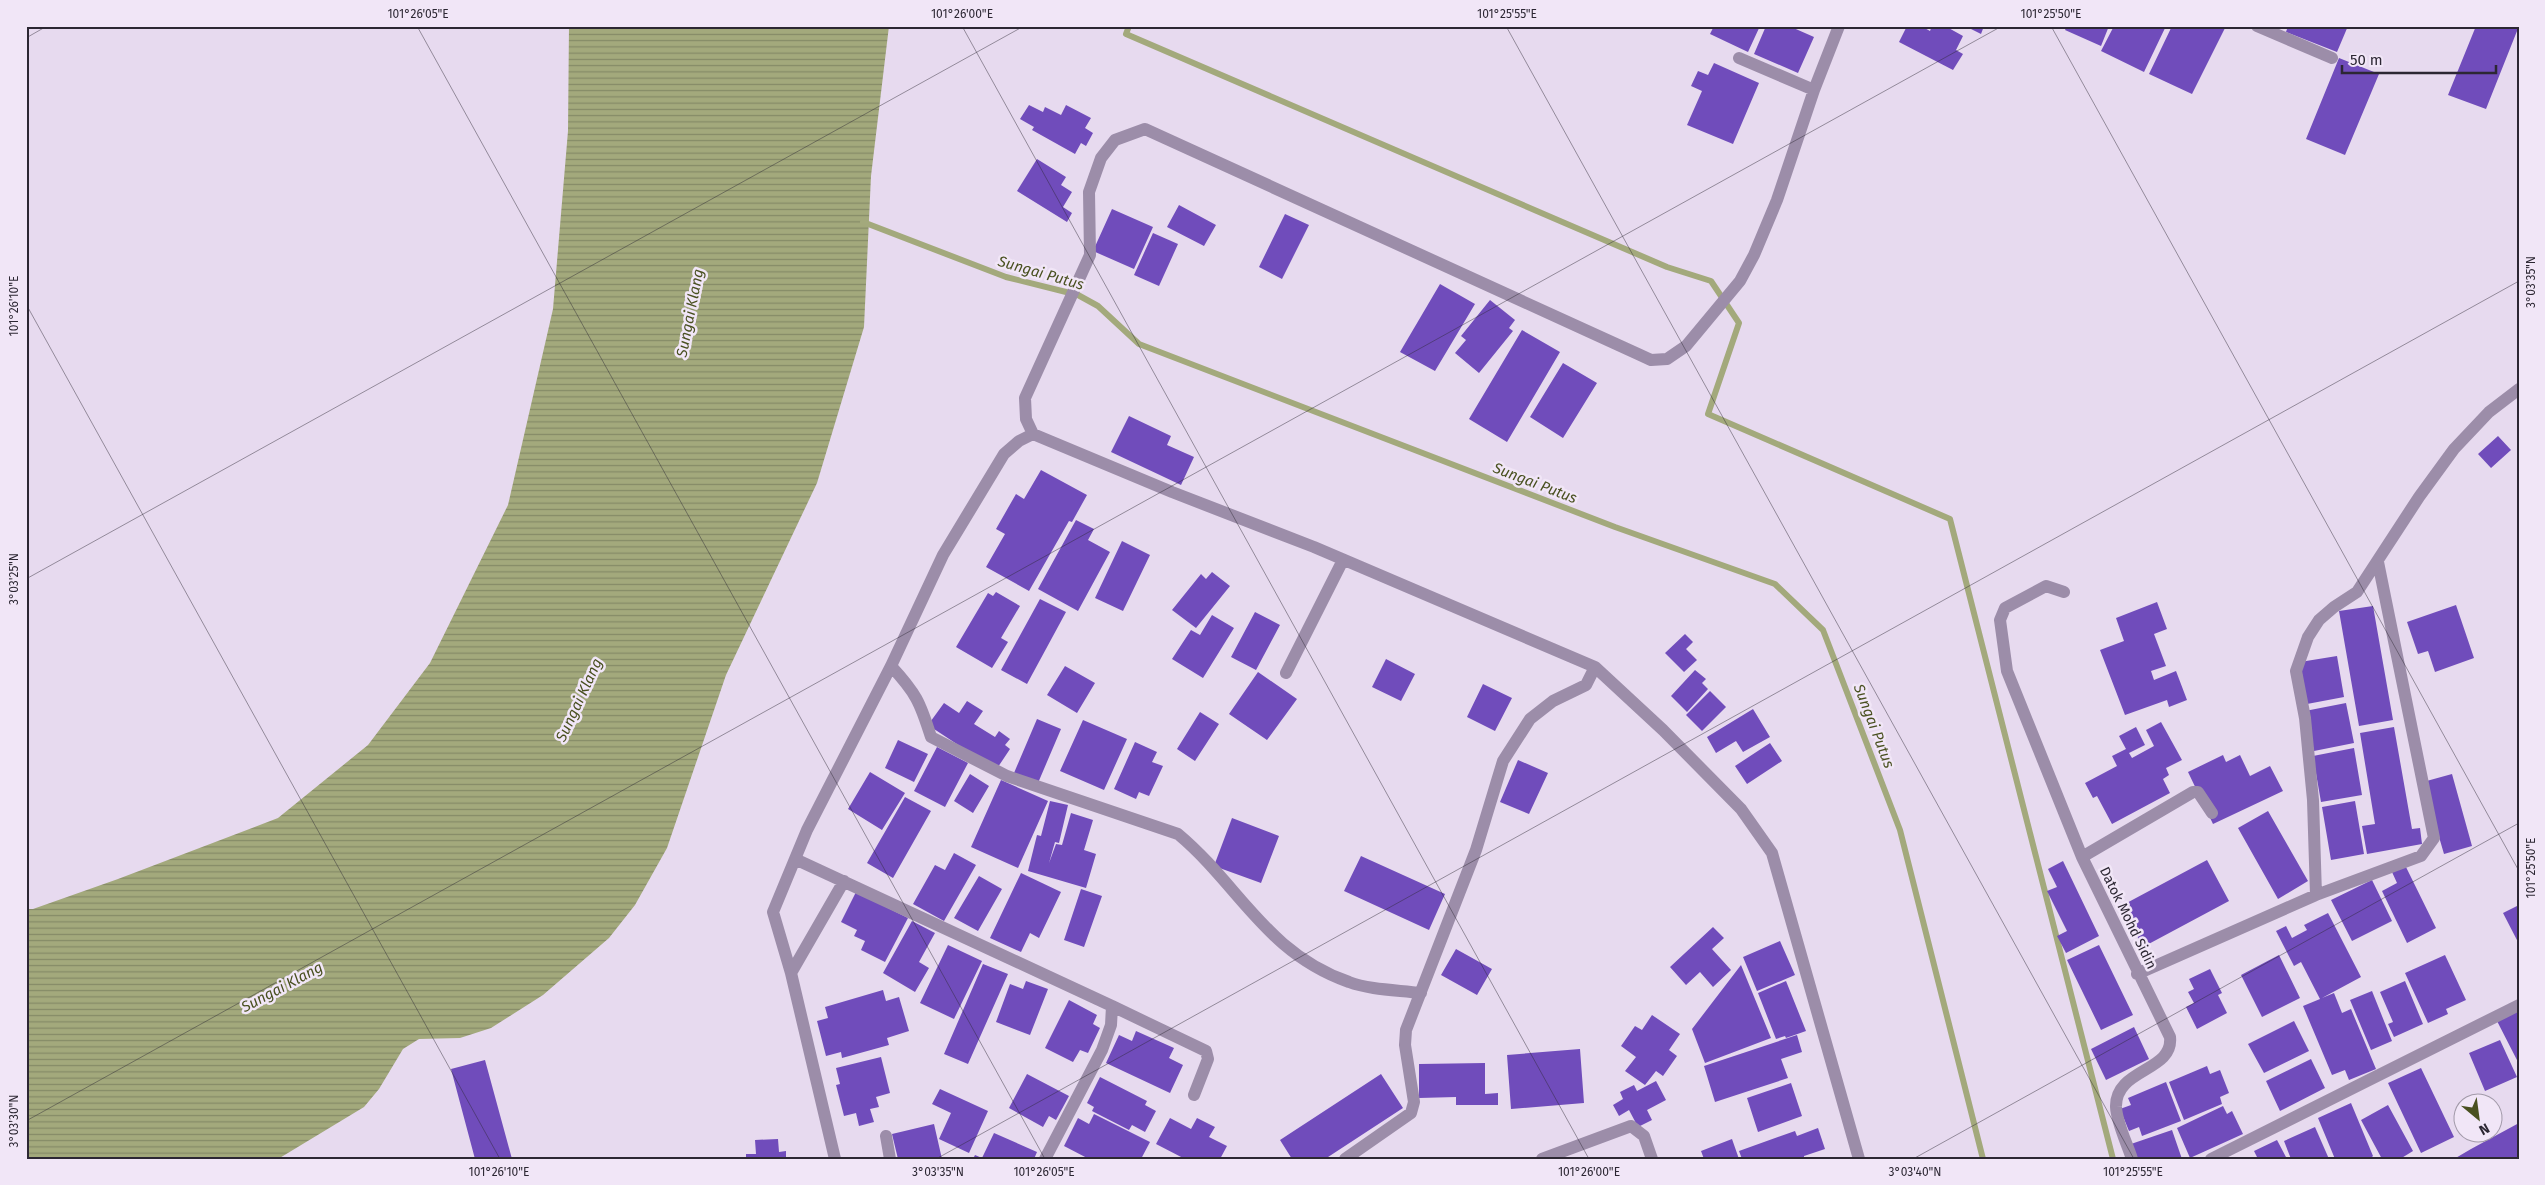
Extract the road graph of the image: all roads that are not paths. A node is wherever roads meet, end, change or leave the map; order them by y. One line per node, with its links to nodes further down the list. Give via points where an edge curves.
1 (1839, 26): 5 (street)
2 (2257, 26): 4 (street)
3 (1739, 58): 5 (street)
4 (2332, 58)
5 (1814, 90): 7 (street, via 1776,200 1740,281 1686,346 1667,359 1651,360 1145,129 1115,140 1101,158 1089,192 1090,255 1026,398 1026,419)
6 (2519, 389): 9 (street, via 2489,412 2454,449)
7 (1033, 434): 8 (street); 11 (street, via 1004,454 943,555)
8 (1343, 560): 12 (street); 13 (street)
9 (2378, 562): 18 (street, via 2357,592 2319,620 2308,636 2296,670 2305,718 2313,800); 18 (street, via 2434,838 2421,856)
10 (2064, 592): 15 (street, Datok Mohd Sidin, via 2046,586 2005,608 2000,620 2007,671)
11 (890, 666): 16 (street); 21 (street, via 916,696 931,737 1007,776 1178,834 1270,934 1306,964 1350,983)
12 (1595, 667): 21 (street, via 1586,685 1553,701 1530,719 1503,762 1476,850); 32 (street, via 1741,809 1772,853)
13 (1286, 673)
14 (2212, 814): 15 (street, via 2204,798 2193,792)
15 (2082, 857): 20 (street, Datok Mohd Sidin)
16 (795, 859): 17 (street); 19 (street, via 773,912)
17 (844, 881): 19 (street); 23 (street)
18 (2316, 895): 20 (street)
19 (791, 973): 26 (street)
20 (2138, 974): 33 (street, Datok Mohd Sidin, via 2170,1037 2171,1046 2165,1056 2121,1086 2118,1094 2116,1108)
21 (1421, 993): 29 (street, via 1406,1030 1405,1045 1414,1102 1411,1113)
22 (2519, 1005): 34 (street)
23 (1112, 1006): 24 (street, via 1206,1051 1208,1059); 28 (street, via 1111,1025 1102,1050)
24 (1194, 1095)
25 (886, 1136): 27 (street)
26 (835, 1159)
27 (890, 1159)
28 (1045, 1159)
29 (1346, 1159)
30 (1542, 1159): 31 (street, via 1631,1126 1644,1136)
31 (1652, 1159)
32 (1859, 1159)
33 (2132, 1159)
34 (2211, 1159)

